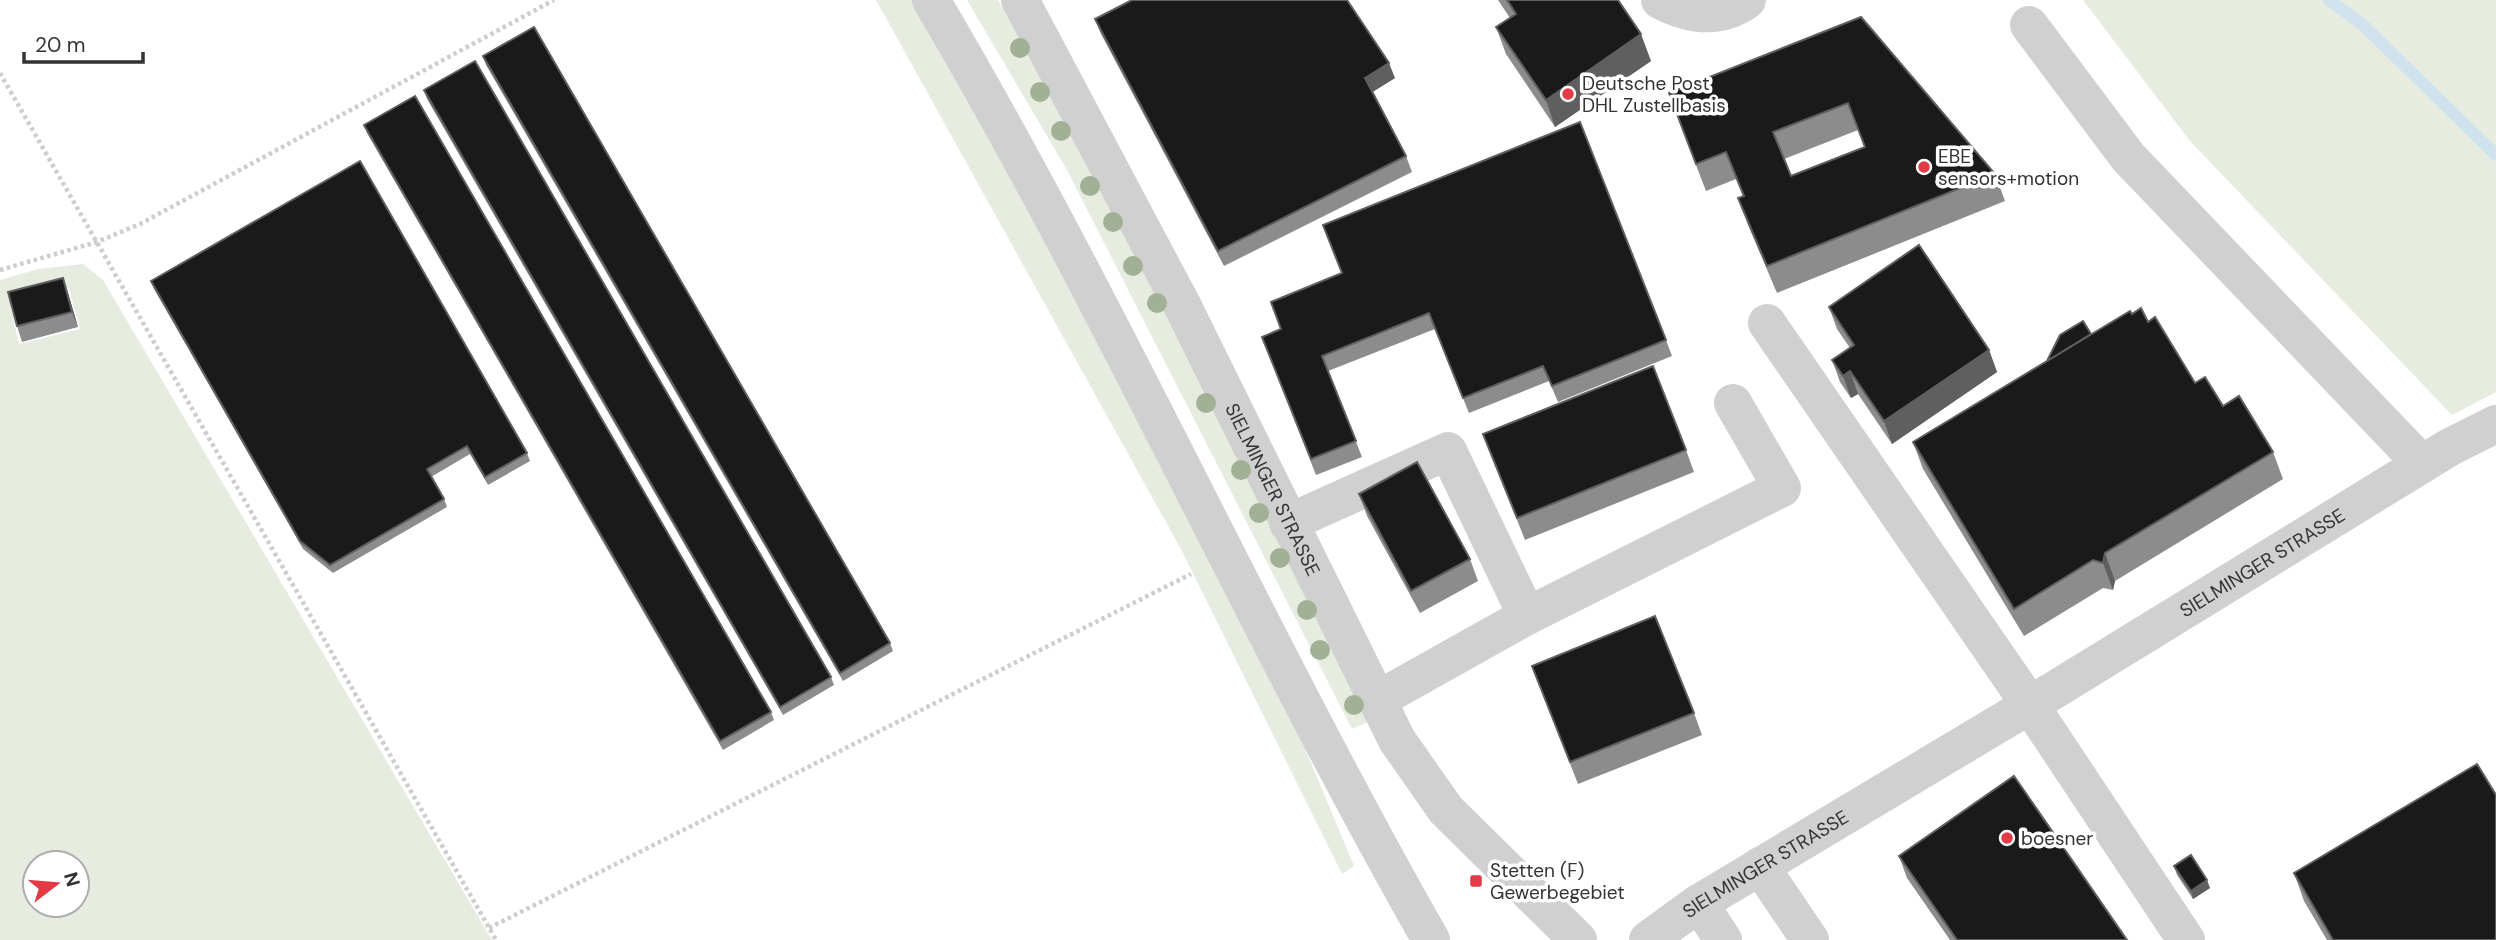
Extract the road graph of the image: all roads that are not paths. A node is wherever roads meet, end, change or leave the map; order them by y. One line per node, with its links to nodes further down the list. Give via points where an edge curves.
1 (931, 0): 16 (street, via 1068,241 1322,744)
2 (1020, 0): 10 (street, SIELMINGER STRASSE, via 1181,305)
3 (1660, 0): 4 (street, via 1682,12 1706,15)
4 (1747, 0)
5 (2029, 25): 9 (street, via 2128,157)
6 (1767, 323): 13 (street)
7 (1733, 403): 11 (street, via 1782,488)
8 (2496, 424): 9 (street, SIELMINGER STRASSE)
9 (2423, 464): 13 (street, SIELMINGER STRASSE)
10 (1287, 523): 11 (street, via 1448,451); 12 (street, SIELMINGER STRASSE)
11 (1527, 616): 12 (street)
12 (1377, 701): 17 (street, SIELMINGER STRASSE, via 1396,740 1446,810)
13 (2030, 705): 14 (street, SIELMINGER STRASSE); 21 (street)
14 (1760, 866): 15 (street, SIELMINGER STRASSE); 20 (street)
15 (1699, 903): 18 (street, SIELMINGER STRASSE); 19 (street)
16 (1431, 940)
17 (1578, 940)
18 (1647, 940)
19 (1723, 940)
20 (1810, 940)
21 (2186, 940)

